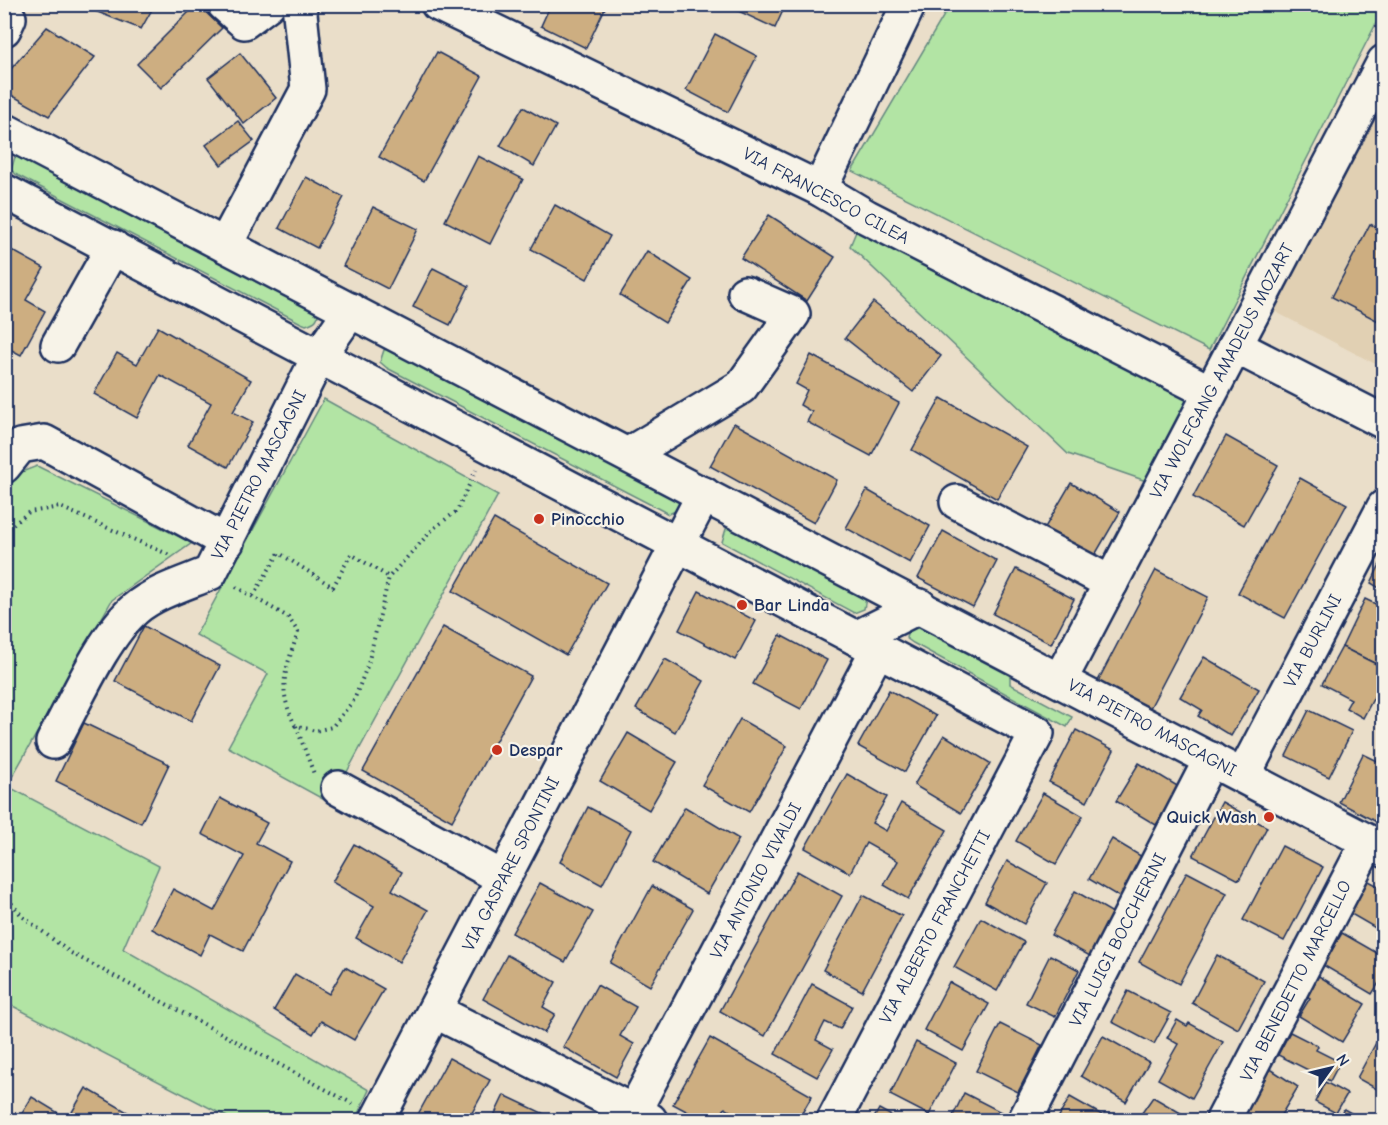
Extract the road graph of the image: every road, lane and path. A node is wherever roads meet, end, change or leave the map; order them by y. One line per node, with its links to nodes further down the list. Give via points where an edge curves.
1 (224, 4): 2 (street, via 244,22)
2 (268, 4)
3 (299, 4): 10 (street, via 308,89)
4 (438, 4): 8 (street, VIA FRANCESCO CILEA)
5 (909, 4): 8 (street)
6 (1383, 62): 15 (street, VIA WOLFGANG AMADEUS MOZART)
7 (4, 130): 10 (street, VIA PIETRO MASCAGNI)
8 (820, 189): 17 (street, VIA FRANCESCO CILEA, via 867,217)
9 (4, 191): 11 (street)
10 (225, 245): 13 (street, VIA PIETRO MASCAGNI)
11 (112, 247): 14 (street); 16 (street)
12 (745, 293): 20 (street, via 793,314 741,387)
13 (351, 310): 16 (street, VIA PIETRO MASCAGNI); 20 (street, VIA PIETRO MASCAGNI)
14 (58, 345)
15 (1235, 346): 17 (street, VIA WOLFGANG AMADEUS MOZART); 18 (street)
16 (319, 356): 19 (street); 26 (street, VIA PIETRO MASCAGNI)
17 (1210, 392): 30 (street, VIA WOLFGANG AMADEUS MOZART)
18 (1383, 422)
19 (489, 445): 27 (street); 29 (path, via 457,511 434,528)
20 (628, 454): 22 (street, VIA PIETRO MASCAGNI)
21 (4, 466): 26 (street, via 20,446 44,442)
22 (704, 494): 27 (street); 32 (street, VIA PIETRO MASCAGNI)
23 (957, 502): 30 (street)
24 (1383, 507): 38 (street, VIA BURLINI)
25 (4, 532): 28 (path, via 29,512 60,507)
26 (226, 542): 28 (street, VIA PIETRO MASCAGNI)
27 (676, 544): 33 (street); 41 (street, VIA GASPARE SPONTINI)
28 (210, 573): 31 (path); 36 (street, VIA PIETRO MASCAGNI, via 136,609 112,637)
29 (389, 578): 31 (path, via 351,554 333,587 279,553); 35 (path, via 368,664 354,700 332,727 315,731)
30 (1111, 583): 34 (street, VIA WOLFGANG AMADEUS MOZART)
31 (253, 596): 35 (path, via 288,617 298,632 284,681 285,704)
32 (920, 606): 33 (street); 34 (street, VIA PIETRO MASCAGNI)
33 (867, 644): 44 (street, VIA ANTONIO VIVALDI); 46 (street, VIA ALBERTO FRANCHETTI, via 1037,733)
34 (1060, 680): 37 (street, VIA PIETRO MASCAGNI)
35 (295, 725): 39 (path, via 313,774)
36 (53, 742)
37 (1211, 759): 38 (street, VIA PIETRO MASCAGNI); 47 (street, VIA LUIGI BOCCHERINI)
38 (1243, 776): 40 (street, VIA PIETRO MASCAGNI)
39 (338, 788): 41 (street)
40 (1380, 848): 48 (street, VIA BENEDETTO MARCELLO)
41 (503, 878): 43 (street, VIA GASPARE SPONTINI)
42 (4, 894): 45 (path, via 22,916 71,953)
43 (435, 1011): 44 (street); 45 (street, VIA GASPARE SPONTINI)
44 (642, 1117)
45 (377, 1119)
46 (834, 1120)
47 (1025, 1120)
48 (1223, 1120)

